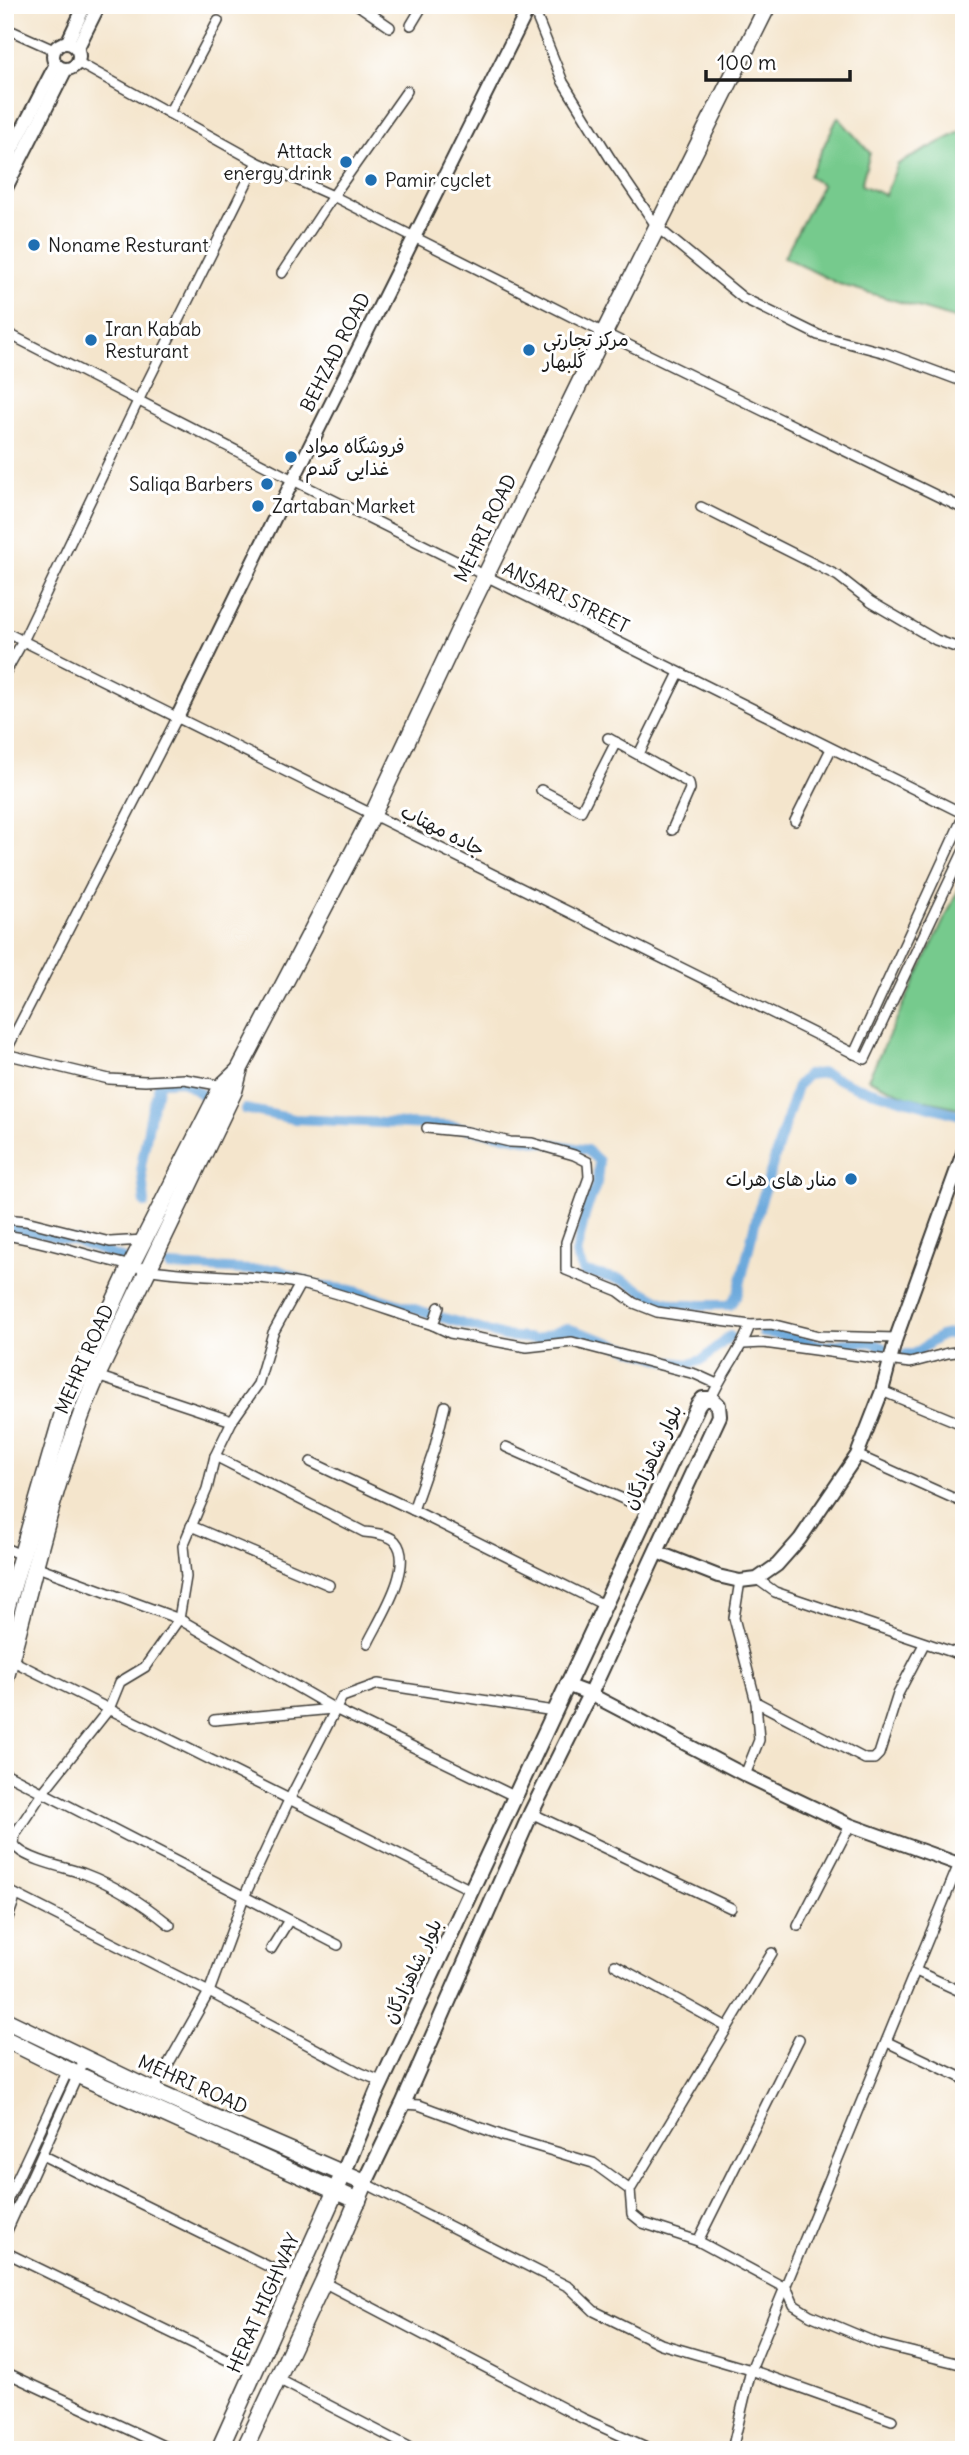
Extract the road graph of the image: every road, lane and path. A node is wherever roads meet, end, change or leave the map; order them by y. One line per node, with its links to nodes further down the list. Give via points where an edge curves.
1 (85, 5): 11 (street)
2 (99, 5): 11 (street)
3 (358, 5): 9 (street)
4 (423, 5): 8 (street)
5 (531, 5): 20 (street, via 563,82); 21 (street, BEHZAD ROAD)
6 (768, 5): 20 (highway, MEHRI ROAD)
7 (218, 21): 15 (street)
8 (411, 24)
9 (390, 26)
10 (5, 28): 12 (street)
11 (72, 46): 12 (street, via 59,45); 13 (street, via 79,55)
12 (54, 50): 13 (street)
13 (67, 65): 15 (street); 17 (street); 18 (street)
14 (407, 91): 19 (street)
15 (169, 113): 16 (street)
16 (257, 162): 19 (street); 26 (street)
17 (5, 163)
18 (5, 190)
19 (332, 196): 21 (street); 22 (street)
20 (657, 227): 24 (highway, MEHRI ROAD); 25 (street, via 743,298 818,335 886,353)
21 (415, 237): 24 (street); 27 (street, BEHZAD ROAD)
22 (282, 273)
23 (5, 332): 26 (street, ANSARI STREET)
24 (604, 333): 29 (street); 30 (highway, MEHRI ROAD)
25 (964, 382)
26 (138, 401): 27 (street, ANSARI STREET); 32 (street)
27 (293, 480): 30 (street, ANSARI STREET); 36 (street, BEHZAD ROAD)
28 (701, 508): 33 (street, via 838,576 893,615)
29 (964, 509)
30 (485, 577): 35 (street, ANSARI STREET); 40 (highway, MEHRI ROAD)
31 (5, 632): 32 (street, جاده مهتاب)
32 (23, 641): 34 (street); 36 (street, جاده مهتاب)
33 (964, 650)
34 (5, 673)
35 (679, 673): 37 (street, ANSARI STREET); 38 (street)
36 (177, 718): 40 (street, جاده مهتاب); 45 (street)
37 (831, 749): 41 (street, ANSARI STREET); 42 (street)
38 (639, 754): 39 (street, via 612,740 581,811); 43 (street, via 690,783)
39 (541, 790)
40 (373, 814): 46 (street, جاده مهتاب); 47 (highway, MEHRI ROAD)
41 (964, 814): 46 (street)
42 (794, 821)
43 (672, 830)
44 (964, 850): 46 (street, جاده مهتاب, via 865,1059)
45 (5, 1054): 47 (street, via 109,1079 184,1079)
46 (853, 1054)
47 (228, 1089): 52 (highway, MEHRI ROAD); 54 (highway, MEHRI ROAD)
48 (427, 1128): 58 (street, via 532,1143 588,1162 589,1177 566,1242 565,1270 657,1311)
49 (964, 1150): 59 (street)
50 (5, 1219): 52 (street, via 110,1242)
51 (5, 1235): 53 (street)
52 (144, 1240): 53 (highway, MEHRI ROAD)
53 (131, 1265): 54 (street); 80 (highway, MEHRI ROAD, via 63,1413)
54 (147, 1269): 55 (street); 63 (highway, MEHRI ROAD)
55 (300, 1284): 57 (street); 68 (street, via 273,1333 258,1384)
56 (439, 1307): 57 (street)
57 (433, 1325): 64 (street, via 450,1333 527,1347 572,1342)
58 (750, 1325): 59 (street, via 771,1324 819,1336); 60 (street)
59 (896, 1338): 62 (street)
60 (744, 1344): 62 (street); 64 (street)
61 (964, 1351): 62 (street, via 910,1363)
62 (891, 1361): 65 (street)
63 (97, 1376): 68 (street); 81 (highway, MEHRI ROAD, via 80,1415)
64 (717, 1384): 66 (street)
65 (882, 1391): 69 (street); 71 (street)
66 (711, 1399): 76 (main road, بلوار شاهزادگان, via 698,1405); 79 (main road, بلوار شاهزادگان, via 718,1405 719,1416)
67 (445, 1406): 75 (street)
68 (232, 1421): 72 (street)
69 (964, 1425)
70 (506, 1447): 76 (street)
71 (857, 1455): 74 (street); 82 (street, via 800,1539)
72 (215, 1456): 77 (street); 88 (street, via 363,1532 396,1542 402,1566 398,1583)
73 (311, 1462): 75 (street)
74 (964, 1503)
75 (413, 1510): 85 (street)
76 (648, 1510): 85 (main road, بلوار شاهزادگان)
77 (191, 1525): 84 (street); 87 (street, via 183,1546 186,1577)
78 (5, 1548): 80 (street)
79 (657, 1552): 83 (street); 94 (main road, بلوار شاهزادگان)
80 (21, 1555): 86 (highway, MEHRI ROAD)
81 (34, 1566): 87 (street); 91 (highway, MEHRI ROAD)
82 (757, 1579): 83 (street); 89 (street, via 775,1592)
83 (740, 1581): 95 (street, via 734,1618)
84 (329, 1586)
85 (604, 1605): 93 (main road, بلوار شاهزادگان)
86 (5, 1613)
87 (179, 1619): 96 (street, via 145,1667 120,1682); 97 (street)
88 (368, 1643)
89 (924, 1644): 90 (street); 95 (street, via 898,1694 874,1759 865,1759)
90 (964, 1656)
91 (8, 1658): 92 (highway, MEHRI ROAD); 96 (street)
92 (5, 1681)
93 (566, 1685): 94 (street); 98 (main road, بلوار شاهزادگان)
94 (590, 1694): 101 (street); 105 (main road, بلوار شاهزادگان)
95 (756, 1702): 101 (street, via 759,1740)
96 (109, 1709): 102 (street); 104 (street)
97 (335, 1709): 98 (street, via 342,1697 379,1684); 99 (street); 103 (street); 104 (street)
98 (554, 1711): 103 (main road, بلوار شاهزادگان)
99 (214, 1720)
100 (5, 1773): 102 (street)
101 (745, 1775): 106 (street)
102 (43, 1792): 107 (street); 112 (street)
103 (514, 1796): 110 (main road, بلوار شاهزادگان)
104 (289, 1800): 110 (street); 112 (street)
105 (531, 1812): 113 (street); 135 (main road, بلوار شاهزادگان)
106 (850, 1825): 108 (street); 117 (street)
107 (9, 1839): 115 (street, via 21,1852 125,1893)
108 (961, 1865): 122 (street)
109 (5, 1889): 111 (street)
110 (471, 1890): 133 (main road, بلوار شاهزادگان)
111 (16, 1895): 116 (street); 123 (street)
112 (244, 1898): 114 (street); 123 (street)
113 (731, 1909)
114 (289, 1920): 118 (street); 119 (street)
115 (170, 1925)
116 (5, 1926)
117 (798, 1926)
118 (338, 1945)
119 (271, 1949)
120 (772, 1953): 126 (street)
121 (615, 1965): 126 (street)
122 (916, 1970): 124 (street); 129 (street)
123 (209, 1992): 133 (street); 134 (street)
124 (964, 1993)
125 (5, 2020): 130 (highway, MEHRI ROAD)
126 (727, 2027): 140 (street)
127 (5, 2039): 131 (highway, MEHRI ROAD)
128 (799, 2039): 144 (street)
129 (887, 2042): 132 (street); 148 (street)
130 (80, 2056): 131 (street); 134 (highway, MEHRI ROAD)
131 (73, 2072): 136 (street); 139 (highway, MEHRI ROAD); 142 (street)
132 (964, 2080)
133 (383, 2082): 137 (main road, بلوار شاهزادگان)
134 (153, 2091): 137 (highway, MEHRI ROAD)
135 (403, 2104): 138 (main road, بلوار شاهزادگان); 140 (street, via 419,2105 593,2163)
136 (42, 2155): 143 (street); 146 (street)
137 (344, 2172): 138 (highway, MEHRI ROAD); 139 (highway, HERAT HIGHWAY)
138 (365, 2183): 141 (highway); 150 (street, via 569,2287 594,2311 661,2344)
139 (336, 2190): 141 (highway, MEHRI ROAD); 146 (highway, HERAT HIGHWAY)
140 (630, 2190): 144 (street, via 632,2214 643,2223)
141 (358, 2201): 147 (highway)
142 (5, 2205)
143 (5, 2235)
144 (698, 2241): 148 (street)
145 (5, 2252): 152 (street)
146 (296, 2280): 152 (highway, HERAT HIGHWAY)
147 (323, 2282): 153 (highway); 159 (street, via 582,2418)
148 (786, 2289): 149 (street, via 794,2305 810,2315 879,2344); 150 (street)
149 (964, 2365)
150 (751, 2370): 154 (street); 160 (street)
151 (5, 2372): 155 (street)
152 (254, 2374): 156 (highway, HERAT HIGHWAY)
153 (278, 2379): 157 (highway); 158 (street)
154 (892, 2420)
155 (172, 2450)
156 (219, 2450)
157 (244, 2450)
158 (415, 2450)
159 (653, 2450)
160 (732, 2450)

